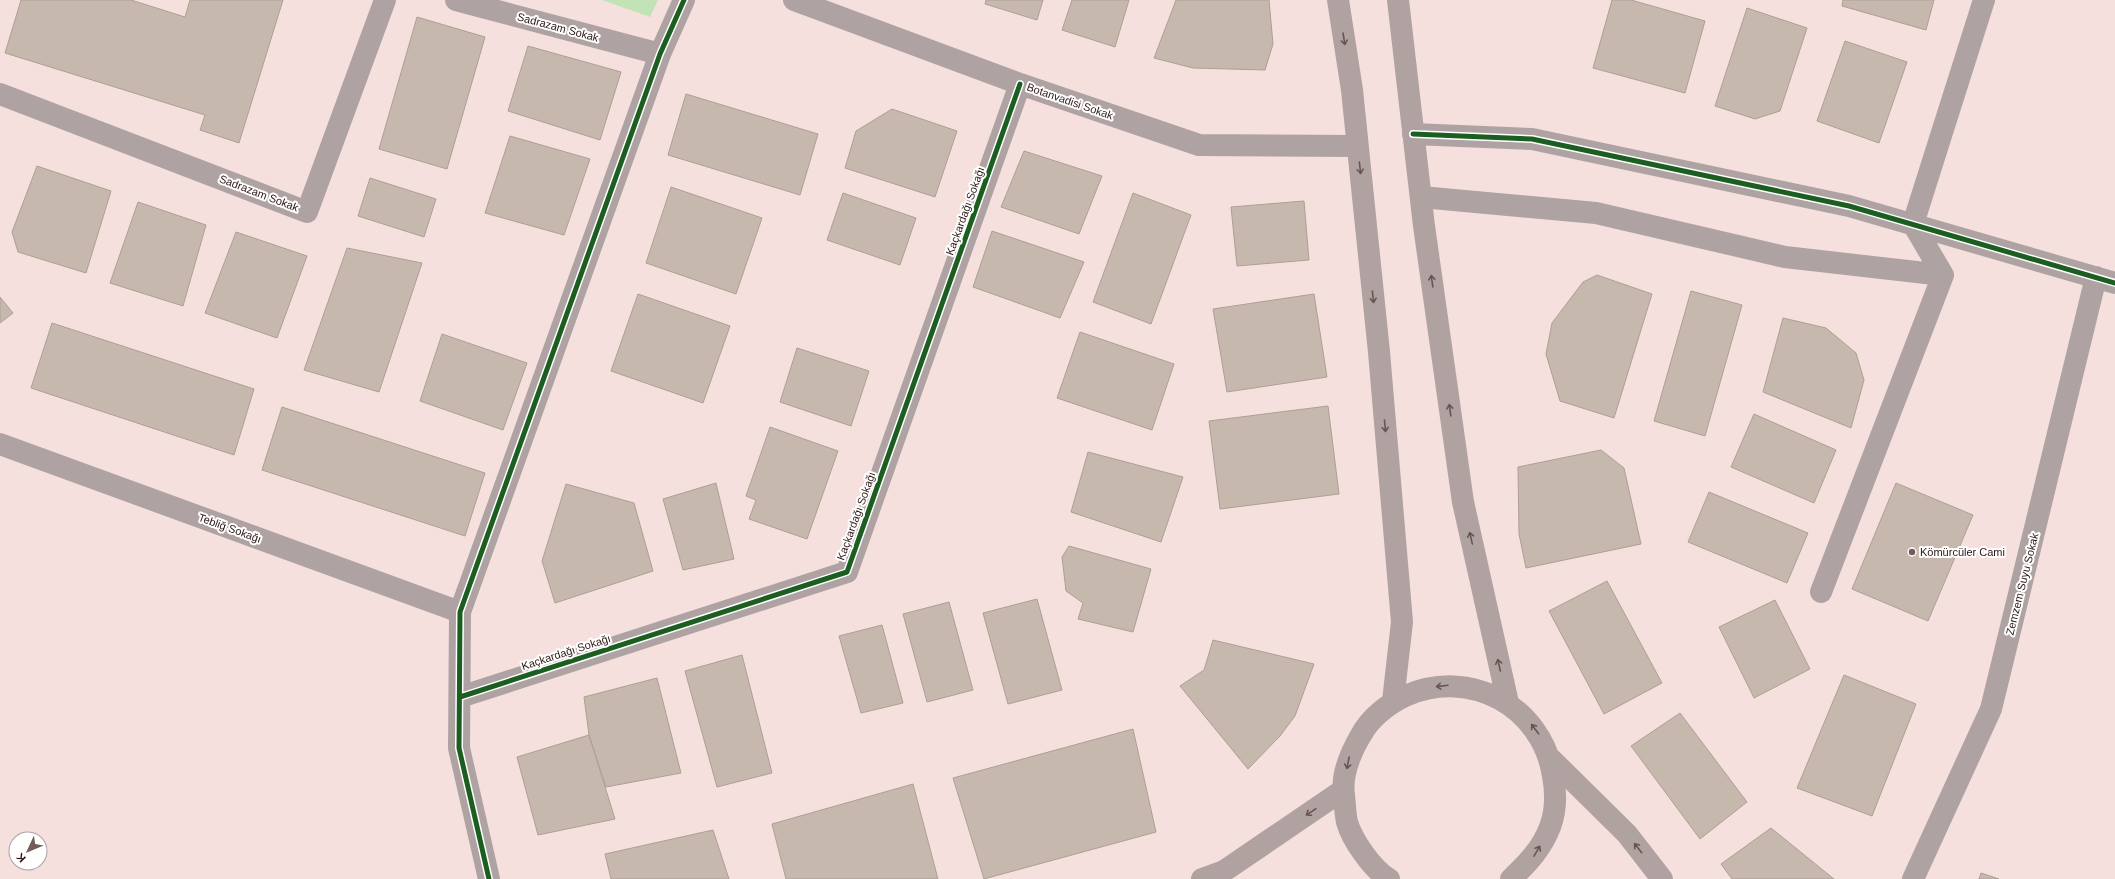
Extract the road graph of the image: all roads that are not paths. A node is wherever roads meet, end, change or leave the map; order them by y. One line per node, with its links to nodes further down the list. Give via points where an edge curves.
1 (385, 0): 10 (street, Sadrazam Sokak, via 307,212)
2 (456, 0): 8 (street, Sadrazam Sokak)
3 (684, 0): 8 (street)
4 (794, 0): 9 (street, Botanvadisi Sokak)
5 (1338, 0): 12 (main road, one-way to 12, via 1352,90)
6 (1398, 0): 11 (main road)
7 (1984, 0): 14 (street)
8 (660, 54): 19 (street)
9 (1020, 84): 12 (street, Botanvadisi Sokak, via 1199,145); 20 (street, Kaçkardağı Sokağı, via 847,572)
10 (0, 94)
11 (1413, 134): 13 (main road); 14 (street, via 1532,139 1849,206)
12 (1357, 146): 21 (main road, one-way to 21, via 1379,352 1402,622)
13 (1421, 197): 15 (street, via 1596,213 1785,257); 22 (main road, one-way to 13, via 1463,502)
14 (1913, 224): 15 (street); 16 (street)
15 (1943, 275): 18 (street)
16 (2105, 280): 30 (street, Zemzem Suyu Sokak, via 1991,709)
17 (0, 444): 19 (street, Tebliğ Sokağı)
18 (1821, 592)
19 (460, 612): 20 (street)
20 (460, 697): 25 (street, via 459,748)
21 (1394, 701): 22 (main road, one-way to 21, via 1480,690 1451,685 1421,689); 24 (main road, one-way to 24, via 1367,724 1350,755)
22 (1508, 703): 23 (main road, one-way to 22, via 1541,737 1527,718)
23 (1551, 759): 28 (main road, one-way to 23, via 1535,856 1551,826 1556,793); 29 (main road, one-way to 23, via 1627,834)
24 (1343, 790): 26 (main road, one-way to 26, via 1224,871); 27 (main road, via 1348,823 1362,852)
25 (489, 879)
26 (1202, 879)
27 (1389, 879)
28 (1511, 879)
29 (1662, 879)
30 (1913, 879)

